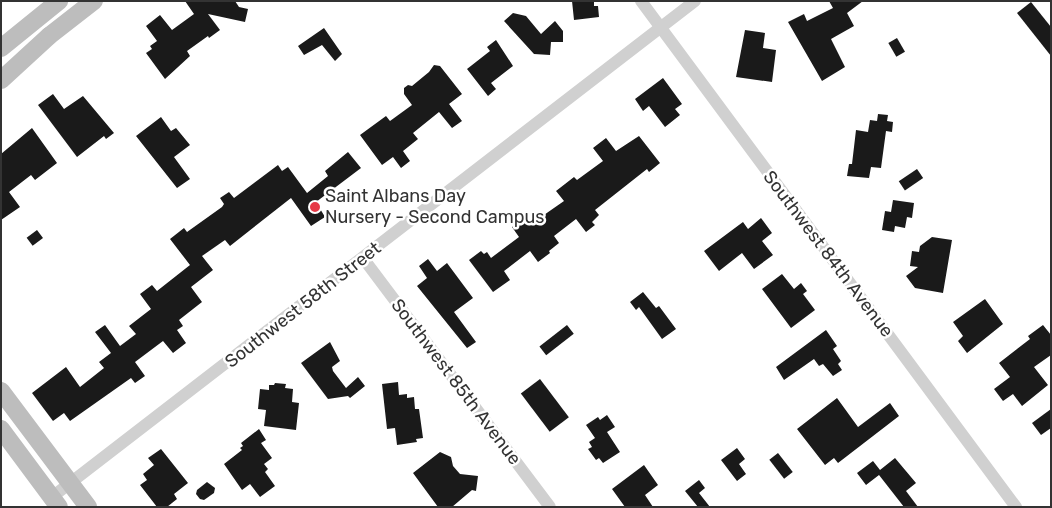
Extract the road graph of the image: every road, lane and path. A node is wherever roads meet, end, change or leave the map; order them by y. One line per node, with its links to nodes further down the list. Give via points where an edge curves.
1 (59, 1): 6 (main road)
2 (94, 1): 7 (main road)
3 (641, 1): 5 (street, Southwest 84th Avenue)
4 (695, 1): 5 (street, Southwest 58th Street)
5 (661, 27): 8 (street, Southwest 58th Street); 15 (street, Southwest 84th Avenue)
6 (1, 48)
7 (1, 80)
8 (363, 258): 11 (street, Southwest 58th Street); 14 (street, Southwest 85th Avenue)
9 (1, 391): 11 (main road)
10 (1, 429): 12 (main road)
11 (71, 484): 12 (street, Southwest 58th Street); 13 (main road)
12 (56, 502)
13 (88, 507)
14 (550, 507)
15 (1016, 507)

